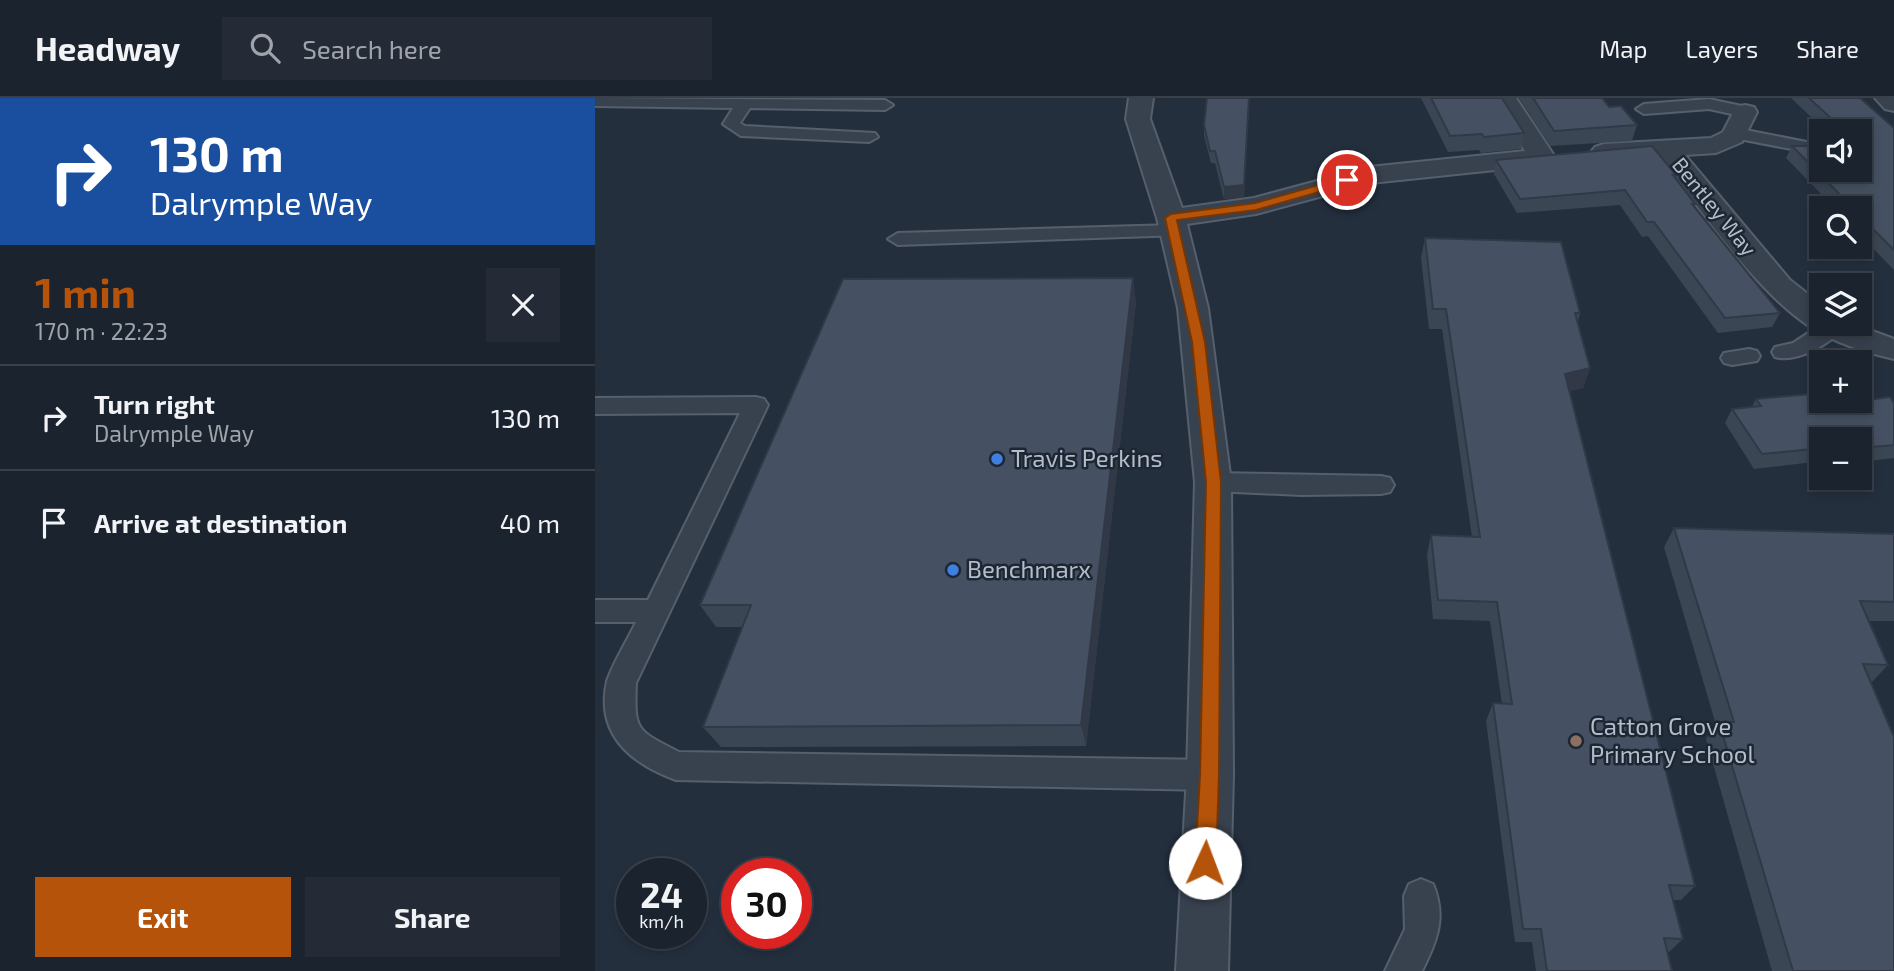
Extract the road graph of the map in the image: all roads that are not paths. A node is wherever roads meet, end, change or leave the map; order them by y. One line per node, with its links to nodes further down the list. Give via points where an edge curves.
1 (1141, 98): 15 (street, via 1141,129)
2 (1504, 98): 14 (street)
3 (1887, 98): 7 (street)
4 (668, 100): 5 (lane); 6 (lane)
5 (595, 101)
6 (745, 103): 8 (lane); 11 (lane, via 731,124 741,131)
7 (1894, 104)
8 (885, 105)
9 (1644, 109): 10 (lane, via 1709,104)
10 (1740, 123): 12 (lane); 13 (street, via 1733,137 1716,145)
11 (869, 136)
12 (1809, 146)
13 (1666, 148): 14 (street, Bentley Way); 17 (street, Bentley Way, via 1779,286)
14 (1542, 156): 15 (street, Bentley Way, via 1369,175)
15 (1172, 224): 16 (lane); 23 (street, via 1198,342)
16 (898, 239)
17 (1809, 310)
18 (1814, 336): 21 (lane, via 1800,348)
19 (1854, 336): 20 (street, Bentley Way)
20 (1894, 349)
21 (1783, 352)
22 (595, 406): 26 (lane, via 755,405)
23 (1213, 482): 24 (lane); 27 (street)
24 (1381, 485)
25 (595, 611): 26 (lane)
26 (657, 611): 27 (lane, via 621,683 619,721 637,746 676,766)
27 (1210, 775): 29 (street)
28 (1421, 896): 30 (lane, via 1423,931)
29 (1202, 971)
30 (1403, 971)

